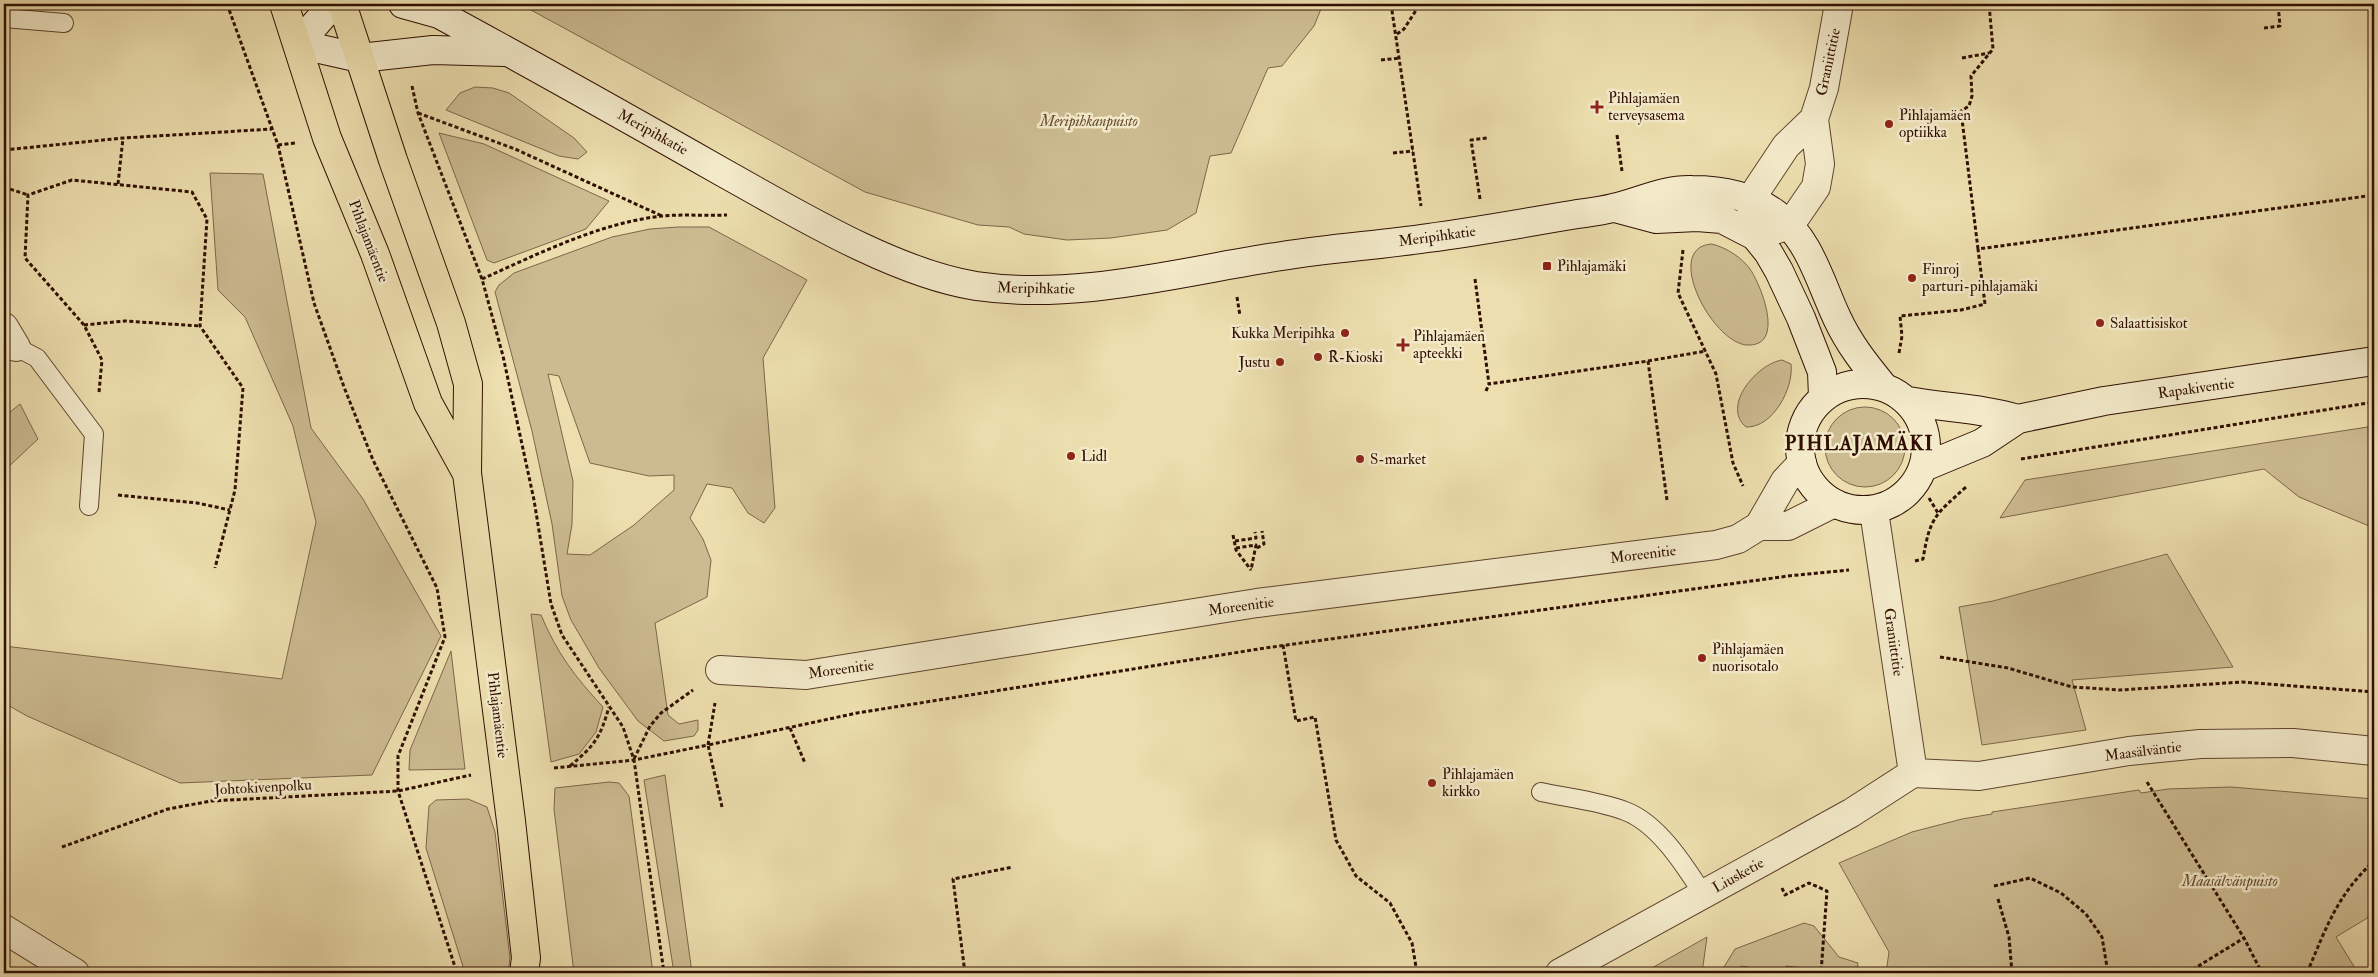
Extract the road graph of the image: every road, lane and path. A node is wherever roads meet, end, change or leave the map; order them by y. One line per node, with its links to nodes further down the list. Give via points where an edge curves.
1 (227, 4): 23 (path)
2 (284, 4): 15 (main road, Pihlajamäentie)
3 (333, 4): 15 (main road)
4 (342, 4): 18 (main road, Pihlajamäentie)
5 (403, 4): 16 (main road, Meripihkatie, via 439,14)
6 (1391, 4): 14 (path)
7 (1420, 4): 14 (path)
8 (1839, 4): 22 (main road, Graniittitie, via 1824,88)
9 (1989, 4): 17 (path)
10 (2278, 4): 13 (path, via 2280,26)
11 (4, 18): 12 (lane)
12 (64, 22)
13 (2264, 28)
14 (1397, 34): 19 (path)
15 (298, 44): 18 (main road, Meripihkatie); 67 (main road, Pihlajamäentie, via 327,138 375,254 428,403)
16 (509, 52): 18 (main road, Meripihkatie, via 433,50); 42 (main road, Meripihkatie, via 778,203 873,252 927,273 972,285 1016,290 1092,289 1282,256)
17 (1990, 53): 20 (path); 44 (path, via 1971,76 1972,96 1969,106 1961,111)
18 (360, 58): 67 (main road, Pihlajamäentie, via 451,323 468,384)
19 (1400, 58): 21 (path); 28 (path)
20 (1962, 58)
21 (1381, 60)
22 (1814, 119): 35 (main road, Graniittitie, via 1786,146); 40 (main road, Graniittitie, via 1820,164 1816,187)
23 (272, 130): 25 (path); 99 (path, via 314,303 373,460 437,588 445,637 398,756)
24 (1617, 135): 30 (path)
25 (123, 138): 27 (path); 31 (path)
26 (1486, 138): 36 (path, via 1472,140)
27 (4, 150)
28 (1413, 151): 29 (path); 42 (path)
29 (1392, 153)
30 (1623, 180)
31 (118, 184): 33 (path, via 72,180); 50 (path, via 192,192 207,219)
32 (4, 187): 33 (path)
33 (28, 195): 49 (path, via 24,258)
34 (2367, 196): 44 (path)
35 (1750, 200): 37 (main road, Meripihkatie, via 1728,192 1690,190 1652,194); 40 (main road, Meripihkatie); 41 (main road)
36 (1480, 201)
37 (1615, 208): 41 (main road, Meripihkatie, via 1656,219 1722,219); 42 (main road, Meripihkatie)
38 (662, 216): 39 (path); 45 (path, via 614,226 542,252); 45 (path, via 515,149 418,113)
39 (727, 216)
40 (1790, 225): 41 (main road); 57 (main road, via 1804,245 1856,353)
41 (1755, 236): 59 (main road, via 1779,271 1802,318 1822,372)
42 (1427, 239)
43 (1683, 246): 52 (path, via 1678,294)
44 (1978, 249): 54 (path, via 1985,304 1962,310 1900,316 1902,336)
45 (482, 279): 88 (path, via 522,442 551,604 562,635)
46 (1475, 279): 56 (path)
47 (1236, 290): 48 (path)
48 (1240, 316)
49 (84, 325): 50 (path, via 126,321); 62 (path, via 102,360 99,401)
50 (200, 326): 72 (path, via 243,388 235,490)
51 (10, 337): 62 (lane, via 37,358)
52 (1706, 351): 53 (path); 74 (path, via 1716,374 1733,463)
53 (1648, 361): 56 (path); 70 (path)
54 (1898, 361)
55 (2374, 361): 63 (main road, Rapakiventie, via 2104,401)
56 (1489, 384): 58 (path)
57 (1883, 386): 59 (main road, via 1864,382 1840,387); 60 (main road)
58 (1486, 391)
59 (1823, 397): 65 (main road, via 1809,413 1800,435)
60 (1908, 401): 63 (main road, Rapakiventie, via 1992,411); 66 (main road, via 1923,426 1927,449)
61 (2374, 402): 64 (path)
62 (82, 419): 69 (lane, via 94,434)
63 (2018, 419): 66 (main road, Rapakiventie, via 1982,443)
64 (2020, 459)
65 (1802, 463): 71 (main road, via 1819,492); 74 (main road, via 1785,481)
66 (1924, 467): 73 (main road, via 1906,495)
67 (467, 473): 111 (main road, Pihlajamäentie)
68 (1973, 481): 81 (path, via 1938,512 1928,530)
69 (89, 499): 72 (path, via 197,502)
70 (1667, 500)
71 (1834, 503): 73 (main road, via 1856,510); 74 (main road, via 1788,526)
72 (230, 510): 82 (path)
73 (1874, 510): 97 (main road, Graniittitie)
74 (1760, 526): 86 (main road, Moreenitie, via 1738,539 1716,544 1226,607 806,675)
75 (1262, 531): 80 (path, via 1264,544)
76 (1255, 532): 78 (path, via 1256,538)
77 (1234, 535): 78 (path)
78 (1235, 541): 79 (path)
79 (1236, 548): 80 (path, via 1256,545); 80 (path, via 1251,570)
80 (1257, 548)
81 (1923, 560)
82 (215, 568)
83 (1847, 570): 84 (path)
84 (1283, 645): 89 (path, via 857,713); 116 (path, via 1296,721 1315,718 1336,840 1356,876 1390,903 1412,943)
85 (1940, 657): 87 (path, via 2008,668 2072,687 2120,690 2242,682)
86 (720, 670): 90 (path); 93 (path, via 661,713 650,726)
87 (2374, 692)
88 (609, 707): 93 (path, via 623,727); 95 (path, via 601,734)
89 (790, 728): 90 (path); 94 (path)
90 (708, 745): 93 (path); 101 (path)
91 (2129, 751): 92 (main road, Maasälväntie, via 2200,744 2293,743); 97 (main road, Maasälväntie, via 1979,776); 110 (path)
92 (2374, 751)
93 (634, 760): 95 (path); 114 (path)
94 (806, 762)
95 (570, 767): 96 (path)
96 (554, 768)
97 (1913, 773): 107 (main road, Liusketie, via 1851,813)
98 (471, 775): 99 (path, Johtokivenpolku)
99 (398, 791): 102 (path, Johtokivenpolku, via 212,801 168,810); 113 (path)
100 (1541, 792): 107 (lane, via 1626,811 1654,830 1684,864)
101 (722, 807)
102 (62, 847)
103 (2374, 861): 123 (path, via 2355,878 2334,908)
104 (1013, 867): 115 (path, via 953,880)
105 (1781, 886): 118 (path, via 1785,895 1809,883 1827,891)
106 (1994, 886): 120 (path, via 2030,878 2061,893 2086,914 2102,937)
107 (1703, 894): 117 (main road, Liusketie)
108 (1998, 899): 119 (path, via 2009,937)
109 (4, 929): 112 (main road)
110 (2244, 938): 121 (path); 122 (path)
111 (527, 968)
112 (75, 973)
113 (457, 973)
114 (664, 973)
115 (965, 973)
116 (1417, 973)
117 (1560, 973)
118 (1820, 973)
119 (2012, 973)
120 (2108, 973)
121 (2187, 973)
122 (2262, 973)
123 (2307, 973)

